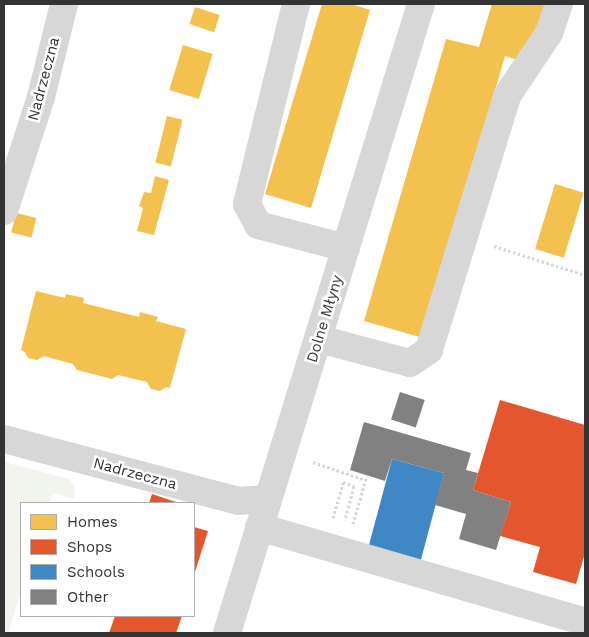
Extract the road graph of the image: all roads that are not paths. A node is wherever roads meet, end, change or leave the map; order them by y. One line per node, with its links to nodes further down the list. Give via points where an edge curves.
1 (64, 4): 5 (street, Nadrzeczna, via 40,97)
2 (296, 4): 6 (street, via 247,204 258,225)
3 (421, 4): 6 (street, Dolne Młyny)
4 (559, 4): 7 (street, via 550,33 507,96 429,350 410,363)
5 (4, 211)
6 (346, 248): 7 (street, Dolne Młyny)
7 (319, 339): 9 (street, Dolne Młyny)
8 (4, 439): 9 (street, Nadrzeczna, via 238,501)
9 (267, 499): 10 (street, Dolne Młyny)
10 (259, 527): 11 (street, via 334,538); 12 (street, Dolne Młyny)
11 (585, 622)
12 (227, 633)

